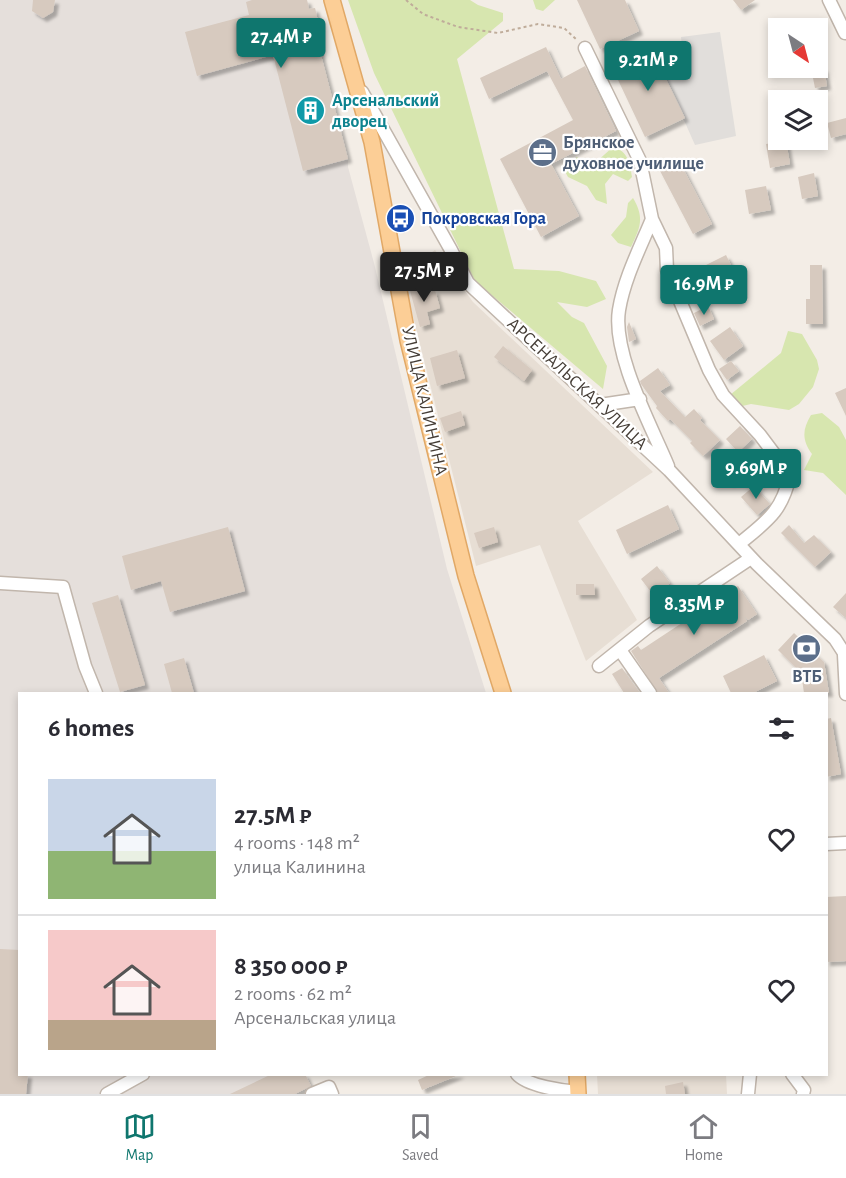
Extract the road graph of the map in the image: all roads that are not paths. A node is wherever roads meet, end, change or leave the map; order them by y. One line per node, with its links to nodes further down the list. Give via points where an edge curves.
1 (333, 0): 5 (main road, УЛИЦА КАЛИНИНА)
2 (829, 0): 3 (street)
3 (845, 33)
4 (585, 48): 6 (street, via 640,161)
5 (356, 81): 8 (street, АРСЕНАЛЬСКАЯ УЛИЦА, via 468,283); 17 (main road, УЛИЦА КАЛИНИНА, via 372,142 408,340 466,576)
6 (652, 219): 7 (street, via 619,311 619,342); 10 (street, via 666,248 667,270 709,370 723,394 790,475 785,496 772,517)
7 (640, 399): 8 (street); 9 (street)
8 (600, 405): 9 (street, АРСЕНАЛЬСКАЯ УЛИЦА)
9 (669, 470): 10 (street, АРСЕНАЛЬСКАЯ УЛИЦА)
10 (739, 544): 11 (street, АРСЕНАЛЬСКАЯ УЛИЦА)
11 (751, 558): 13 (street); 14 (street, АРСЕНАЛЬСКАЯ УЛИЦА, via 835,639)
12 (0, 583): 16 (street, via 63,587)
13 (620, 650): 15 (street); 18 (street)
14 (845, 655): 19 (street)
15 (599, 666)
16 (96, 692)
17 (503, 692)
18 (649, 692)
19 (846, 694)
20 (846, 843): 21 (street)
21 (828, 844)
22 (139, 1076): 28 (street)
23 (519, 1076): 27 (street)
24 (578, 1076): 27 (main road)
25 (750, 1076): 31 (street)
26 (794, 1076): 32 (street)
27 (578, 1093)
28 (107, 1094)
29 (312, 1094): 30 (street, via 328,1087)
30 (332, 1094)
31 (748, 1094)
32 (803, 1094)

